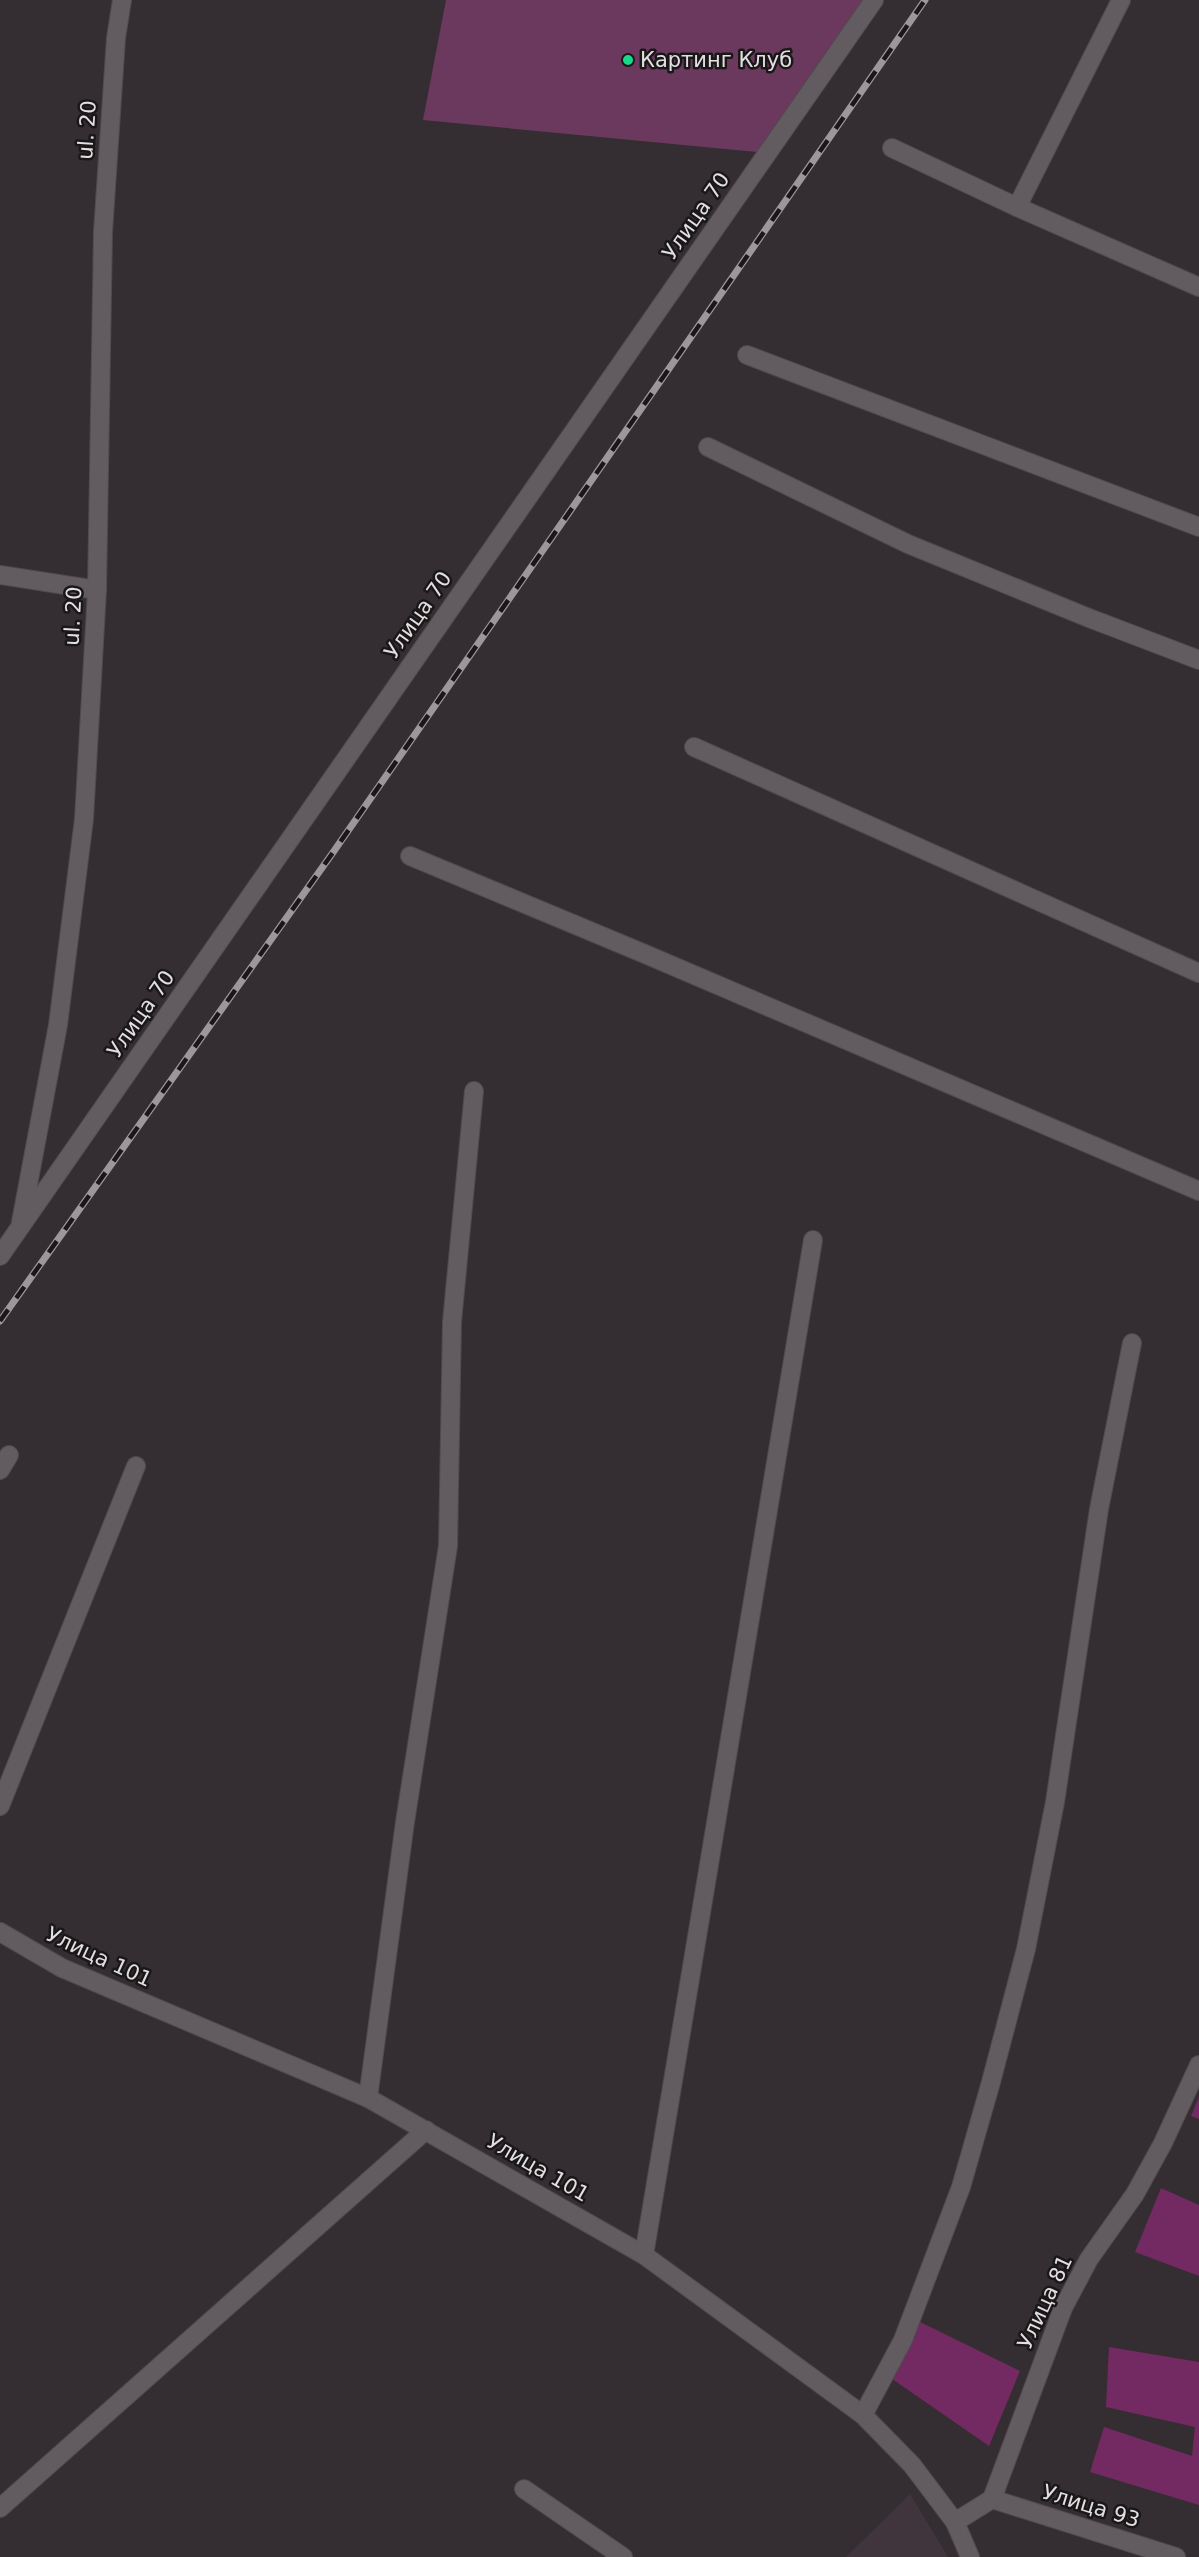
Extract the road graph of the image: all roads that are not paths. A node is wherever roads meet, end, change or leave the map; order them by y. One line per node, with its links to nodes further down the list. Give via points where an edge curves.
1 (122, 0): 11 (street, ul. 20, via 103,232)
2 (874, 0): 18 (street, Улица 70)
3 (1121, 0): 5 (street)
4 (892, 148): 5 (street)
5 (1017, 207): 6 (street)
6 (1199, 287)
7 (747, 355): 9 (street)
8 (708, 447): 12 (street, via 908,544)
9 (1199, 528)
10 (0, 575): 11 (street)
11 (97, 590): 18 (street, ul. 20, via 84,819 74,906 58,1026)
12 (1199, 660)
13 (694, 747): 15 (street)
14 (410, 856): 17 (street)
15 (1199, 973)
16 (474, 1091): 26 (street, via 452,1322 448,1546)
17 (1199, 1191)
18 (19, 1230): 20 (street, Улица 70)
19 (813, 1240): 28 (street)
20 (0, 1256)
21 (1132, 1343): 29 (street, via 1099,1509 1055,1802 1026,1949 961,2187 903,2340)
22 (136, 1466): 23 (street)
23 (0, 1806)
24 (0, 1932): 26 (street, Улица 101, via 62,1968)
25 (1199, 2065): 31 (street, Улица 81, via 1136,2193 1089,2259 1063,2308)
26 (368, 2098): 27 (street, Улица 101)
27 (426, 2130): 28 (street, Улица 101); 32 (street)
28 (644, 2255): 29 (street, Улица 101)
29 (863, 2415): 33 (street, Улица 101, via 912,2465)
30 (524, 2489): 34 (street)
31 (992, 2499): 33 (street); 36 (street, Улица 93)
32 (0, 2508)
33 (955, 2522): 35 (street, Улица 101)
34 (623, 2557)
35 (970, 2557)
36 (1176, 2557)

